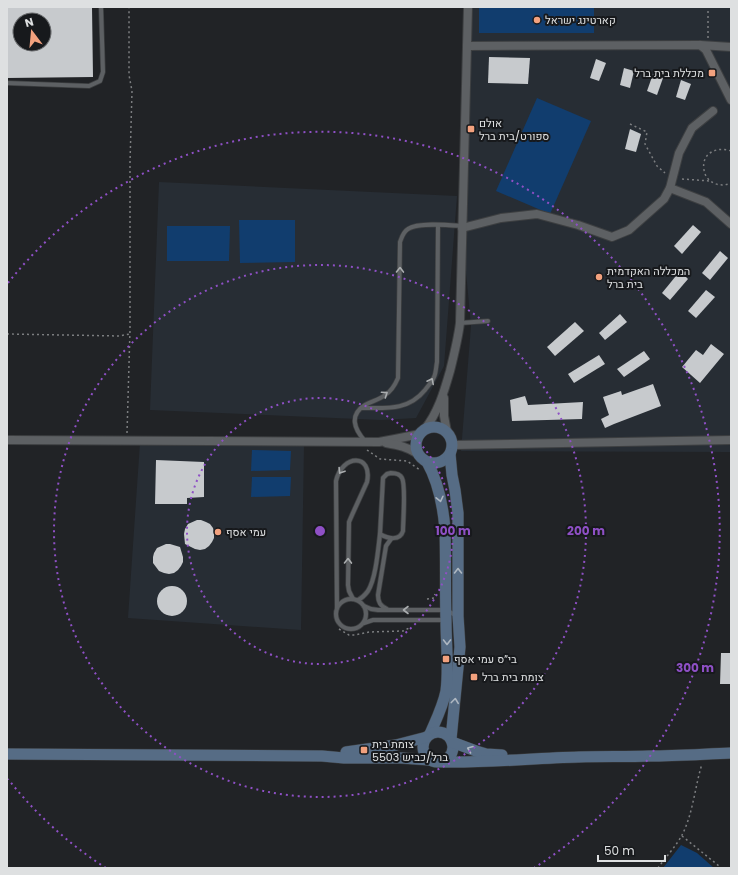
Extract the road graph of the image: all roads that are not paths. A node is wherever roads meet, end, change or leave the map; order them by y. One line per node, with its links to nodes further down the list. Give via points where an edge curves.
1 (101, 7): 6 (lane, via 103,72 100,82 89,86)
2 (468, 7): 4 (street)
3 (704, 45): 4 (street); 5 (street); 7 (street)
4 (467, 46): 12 (street)
5 (731, 46)
6 (7, 83)
7 (731, 100)
8 (713, 110): 9 (street, via 692,128 680,153)
9 (670, 188): 10 (street, via 706,202); 12 (street, via 664,199 629,230 612,236 537,214 501,218)
10 (731, 224)
11 (438, 225): 12 (lane); 16 (lane, one-way to 11, via 384,396 398,378 400,242 403,234 416,226); 16 (lane, one-way to 11, via 388,408 413,402 422,395 434,377 437,362)
12 (462, 227): 14 (street)
13 (488, 321): 14 (lane)
14 (460, 323): 15 (street)
15 (444, 391): 17 (street, via 436,412); 18 (street)
16 (361, 408): 22 (lane, via 355,416 355,423 356,430)
17 (422, 432): 18 (main road, via 429,427 435,427); 21 (street); 24 (main road, via 417,439)
18 (447, 432): 23 (main road, via 452,439)
19 (7, 440): 22 (street)
20 (731, 440): 23 (street)
21 (379, 442): 22 (street); 24 (street, via 404,446)
22 (366, 445)
23 (451, 449): 25 (main road, via 449,456 444,460 433,464); 33 (main road, one-way to 23, via 458,513)
24 (418, 454): 25 (main road)
25 (428, 462): 32 (main road, one-way to 32, via 436,482 446,529)
26 (380, 534): 27 (lane); 27 (lane, via 383,478 387,474 396,474 404,483 403,530 398,537); 28 (lane, via 372,583 367,593)
27 (391, 538): 31 (lane, via 386,546 378,595 381,605)
28 (356, 599): 29 (lane); 30 (lane, via 344,600); 30 (lane, one-way to 30, via 349,591 348,585 349,522 368,472 363,463 354,460 342,468 336,481)
29 (364, 606): 31 (lane); 34 (lane, via 367,614)
30 (337, 608): 34 (lane, via 337,620 343,627 357,628)
31 (389, 610): 32 (lane, one-way to 31)
32 (446, 615): 33 (lane); 33 (lane); 34 (lane); 35 (main road, one-way to 35, via 446,692)
33 (458, 616): 36 (main road, one-way to 33, via 460,647)
34 (364, 622)
35 (429, 736): 36 (main road, via 440,732); 39 (main road, via 396,745); 41 (main road, via 423,742 422,749)
36 (451, 741): 40 (main road, one-way to 36, via 486,754); 42 (main road, via 452,752)
37 (731, 753): 40 (main road)
38 (7, 754): 39 (main road)
39 (322, 756): 41 (main road)
40 (516, 759): 42 (main road)
41 (430, 760): 42 (main road)
42 (443, 762)

